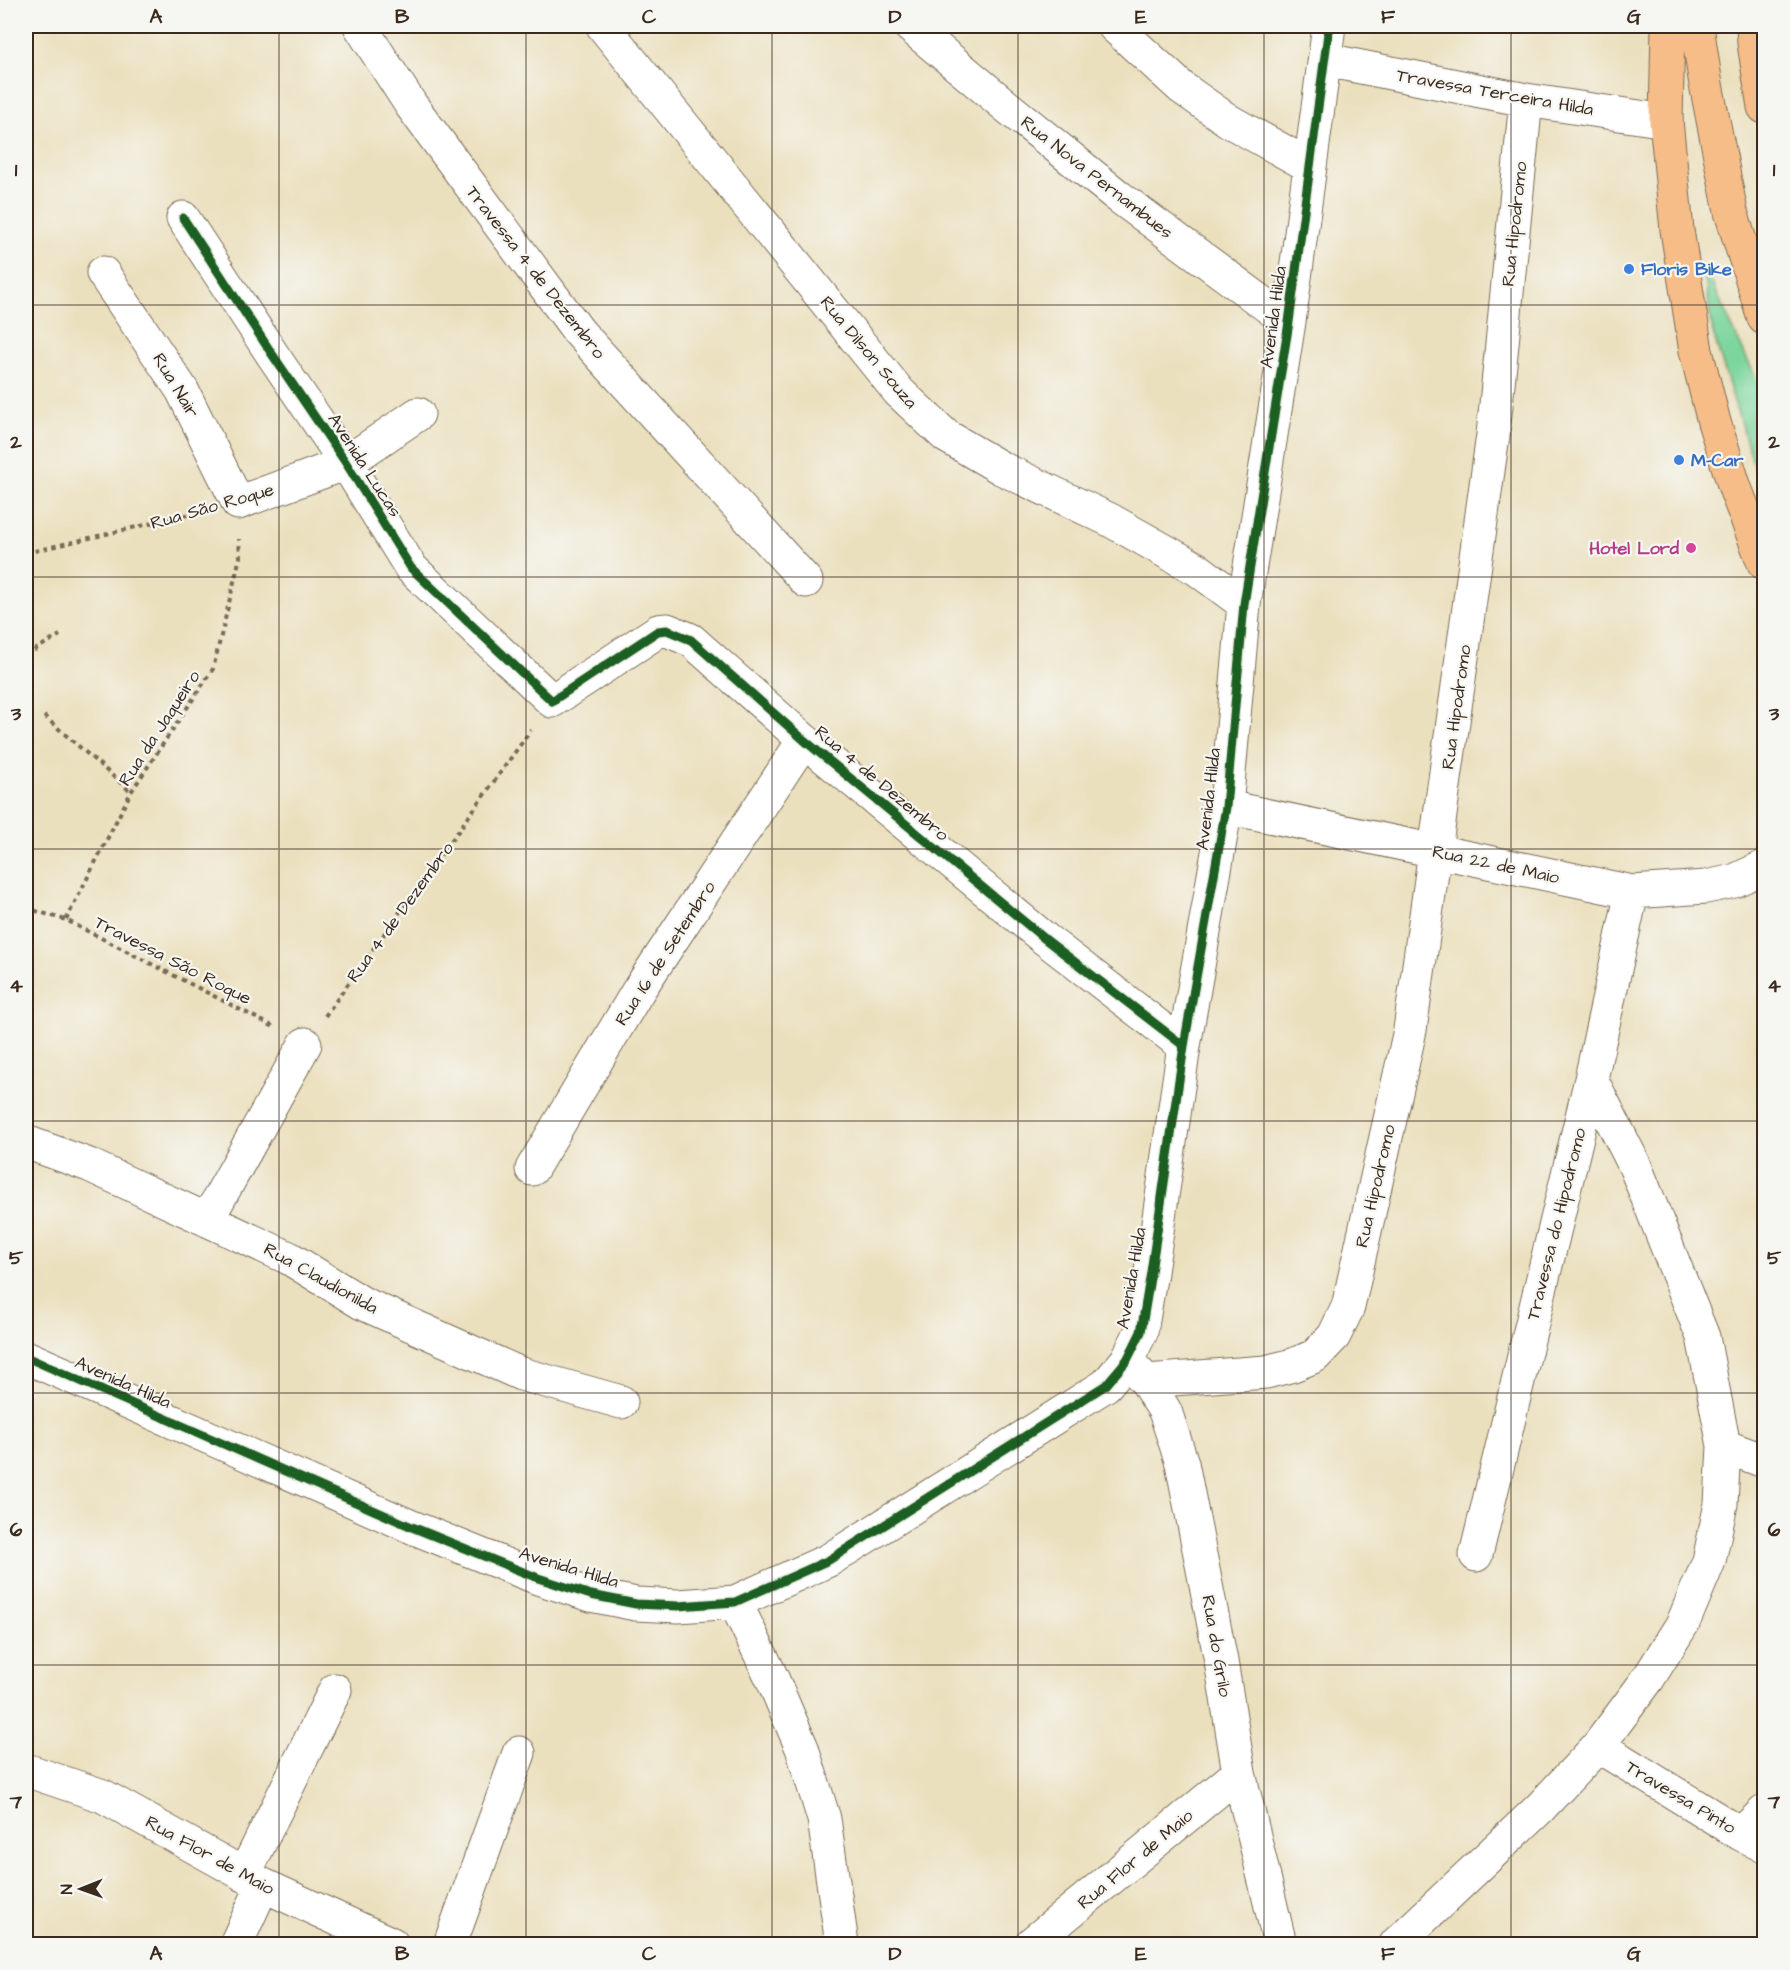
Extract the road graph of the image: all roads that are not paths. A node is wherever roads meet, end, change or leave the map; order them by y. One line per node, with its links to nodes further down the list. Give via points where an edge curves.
1 (360, 26): 22 (street, Travessa 4 de Dezembro, via 411,105 579,332)
2 (603, 26): 23 (street, Rua Dilson Souza, via 899,392 946,436 1197,569)
3 (910, 26): 17 (street, Rua Nova Pernambues, via 1119,197)
4 (1114, 26): 13 (street, via 1182,88 1229,121)
5 (1329, 26): 9 (street, Avenida Hilda)
6 (1668, 26): 12 (main road)
7 (1697, 26): 16 (main road, via 1731,212)
8 (1753, 26): 11 (main road)
9 (1326, 60): 10 (street, Travessa Terceira Hilda); 13 (street, Avenida Hilda)
10 (1526, 100): 12 (street, Travessa Terceira Hilda); 27 (street, Rua Hipodromo, via 1493,435)
11 (1764, 107)
12 (1666, 121): 21 (main road, via 1677,230 1696,351 1735,488)
13 (1310, 166): 17 (street, Avenida Hilda)
14 (183, 218): 19 (street, Avenida Lucas)
15 (103, 273): 20 (street, Rua Nair, via 182,390)
16 (1764, 318)
17 (1289, 322): 23 (street, Avenida Hilda)
18 (418, 414): 19 (street, Rua São Roque)
19 (346, 463): 20 (street, Rua São Roque); 24 (street, Avenida Lucas, via 411,568)
20 (238, 503)
21 (1764, 562)
22 (806, 581)
23 (1244, 604): 26 (street, Avenida Hilda)
24 (552, 700): 25 (street, Rua 4 de Dezembro, via 646,638 667,630 692,640)
25 (804, 740): 31 (street, Rua 4 de Dezembro, via 1045,939); 34 (street, Rua 16 de Setembro, via 638,991)
26 (1226, 807): 27 (street, Rua 22 de Maio); 31 (street, Avenida Hilda)
27 (1436, 851): 29 (street, Rua 22 de Maio); 37 (street, Rua Hipodromo, via 1410,1030 1348,1307 1334,1336 1315,1356 1266,1371)
28 (1764, 867): 29 (street, Rua 22 de Maio, via 1734,881 1706,887)
29 (1632, 892): 32 (street, Travessa do Hipodromo)
30 (306, 1044): 35 (street)
31 (1184, 1046): 37 (street, Avenida Hilda)
32 (1591, 1078): 39 (street, via 1635,1166 1702,1337); 41 (street, Travessa do Hipodromo)
33 (26, 1142): 35 (street, Rua Claudionilda, via 89,1165)
34 (532, 1169)
35 (207, 1220): 38 (street, Rua Claudionilda, via 289,1258 362,1303 510,1370)
36 (26, 1357): 42 (street, Avenida Hilda, via 412,1527 538,1578 636,1604)
37 (1136, 1371): 42 (street, Avenida Hilda, via 1106,1385 829,1560); 47 (street, Rua do Grilo, via 1165,1411 1182,1463)
38 (621, 1402)
39 (1724, 1446): 40 (street); 44 (street, via 1720,1504 1709,1561 1683,1623 1648,1679)
40 (1764, 1461)
41 (1476, 1555)
42 (735, 1602): 53 (street, via 802,1748 824,1818)
43 (335, 1690): 49 (street)
44 (1598, 1746): 48 (street, Travessa Pinto); 56 (street, via 1539,1809)
45 (519, 1754): 52 (street)
46 (26, 1770): 49 (street, Rua Flor de Maio, via 103,1796)
47 (1239, 1773): 54 (street, Rua Flor de Maio); 55 (street, Rua do Grilo)
48 (1757, 1830)
49 (254, 1880): 50 (street); 51 (street, Rua Flor de Maio)
50 (236, 1944)
51 (392, 1944)
52 (450, 1944)
53 (842, 1944)
54 (1031, 1944)
55 (1280, 1944)
56 (1396, 1944)

